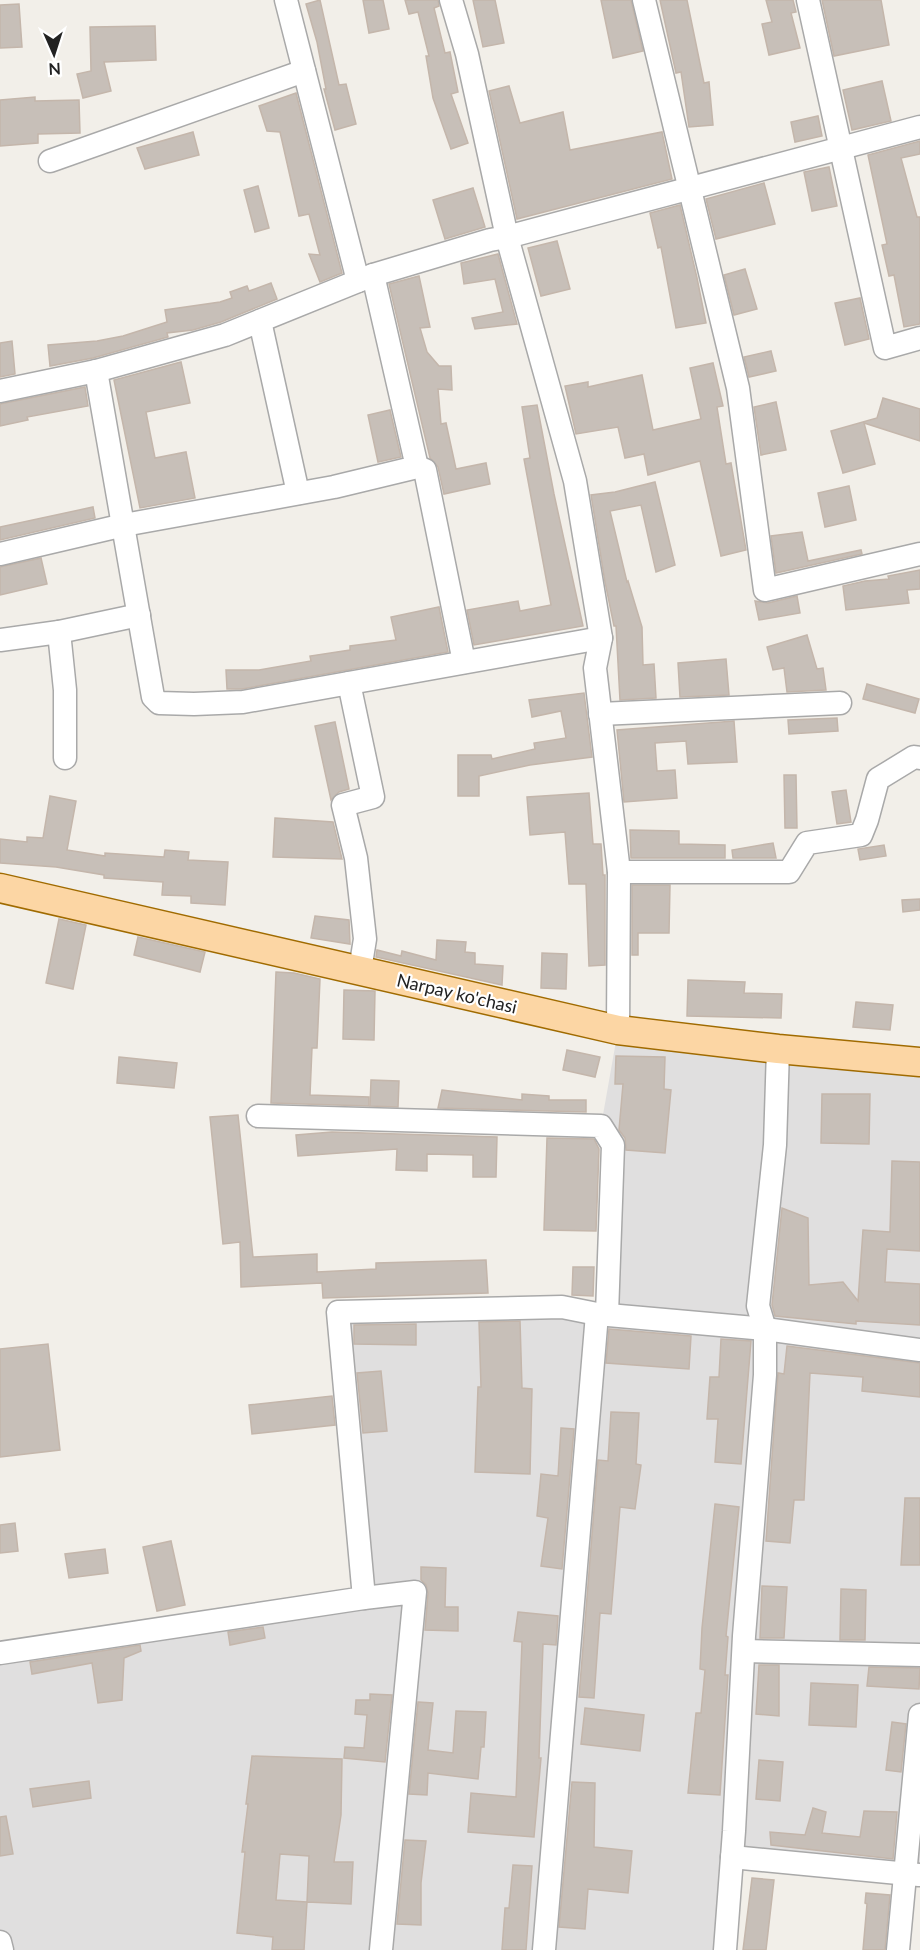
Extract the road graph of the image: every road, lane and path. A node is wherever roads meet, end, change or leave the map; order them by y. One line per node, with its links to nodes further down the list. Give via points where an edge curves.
1 (286, 0): 5 (street)
2 (451, 0): 10 (street, via 467,54)
3 (644, 0): 9 (street)
4 (808, 0): 7 (street)
5 (304, 71): 8 (street); 11 (street)
6 (920, 127): 7 (street)
7 (839, 149): 9 (street); 13 (street, via 885,348)
8 (51, 161)
9 (689, 188): 10 (street); 20 (street, via 738,388 765,590)
10 (507, 237): 11 (street); 23 (street, via 575,481)
11 (365, 278): 12 (street); 16 (street)
12 (260, 321): 14 (street, via 225,335); 17 (street)
13 (920, 338)
14 (96, 371): 15 (street); 18 (street)
15 (0, 391)
16 (417, 466): 17 (street); 25 (street, via 425,470)
17 (298, 493): 18 (street)
18 (124, 525): 19 (street); 21 (street)
19 (0, 554)
20 (920, 554)
21 (139, 615): 22 (street); 26 (street, via 153,697 159,703 243,702)
22 (59, 632): 24 (street); 29 (street, via 65,690)
23 (601, 638): 25 (street); 28 (street, via 595,668)
24 (0, 640)
25 (464, 662): 26 (street)
26 (349, 683): 33 (street, via 373,797 343,805 356,858 365,939)
27 (840, 703): 28 (street)
28 (600, 714): 31 (street)
29 (64, 758)
30 (920, 758): 31 (street, via 878,779 861,835 807,843 789,872)
31 (619, 872): 34 (street)
32 (0, 888): 33 (main road, Narpay ko'chasi)
33 (360, 970): 34 (main road, Narpay ko'chasi)
34 (618, 1030): 35 (main road, Narpay ko'chasi)
35 (778, 1049): 36 (main road, Narpay ko'chasi); 39 (street, via 775,1145 758,1306)
36 (920, 1062)
37 (258, 1116): 38 (street, via 601,1126 613,1145)
38 (602, 1314): 39 (street); 41 (street, via 562,1307 338,1312); 51 (street)
39 (765, 1329): 40 (street); 42 (street)
40 (920, 1350)
41 (364, 1598): 43 (street); 50 (street, via 415,1592)
42 (744, 1651): 44 (street); 46 (street)
43 (0, 1653)
44 (920, 1655)
45 (920, 1715): 47 (street)
46 (732, 1857): 47 (street); 52 (street)
47 (913, 1874): 53 (street)
48 (0, 1942): 49 (street)
49 (2, 1950)
50 (381, 1950)
51 (544, 1950)
52 (725, 1950)
53 (898, 1950)

